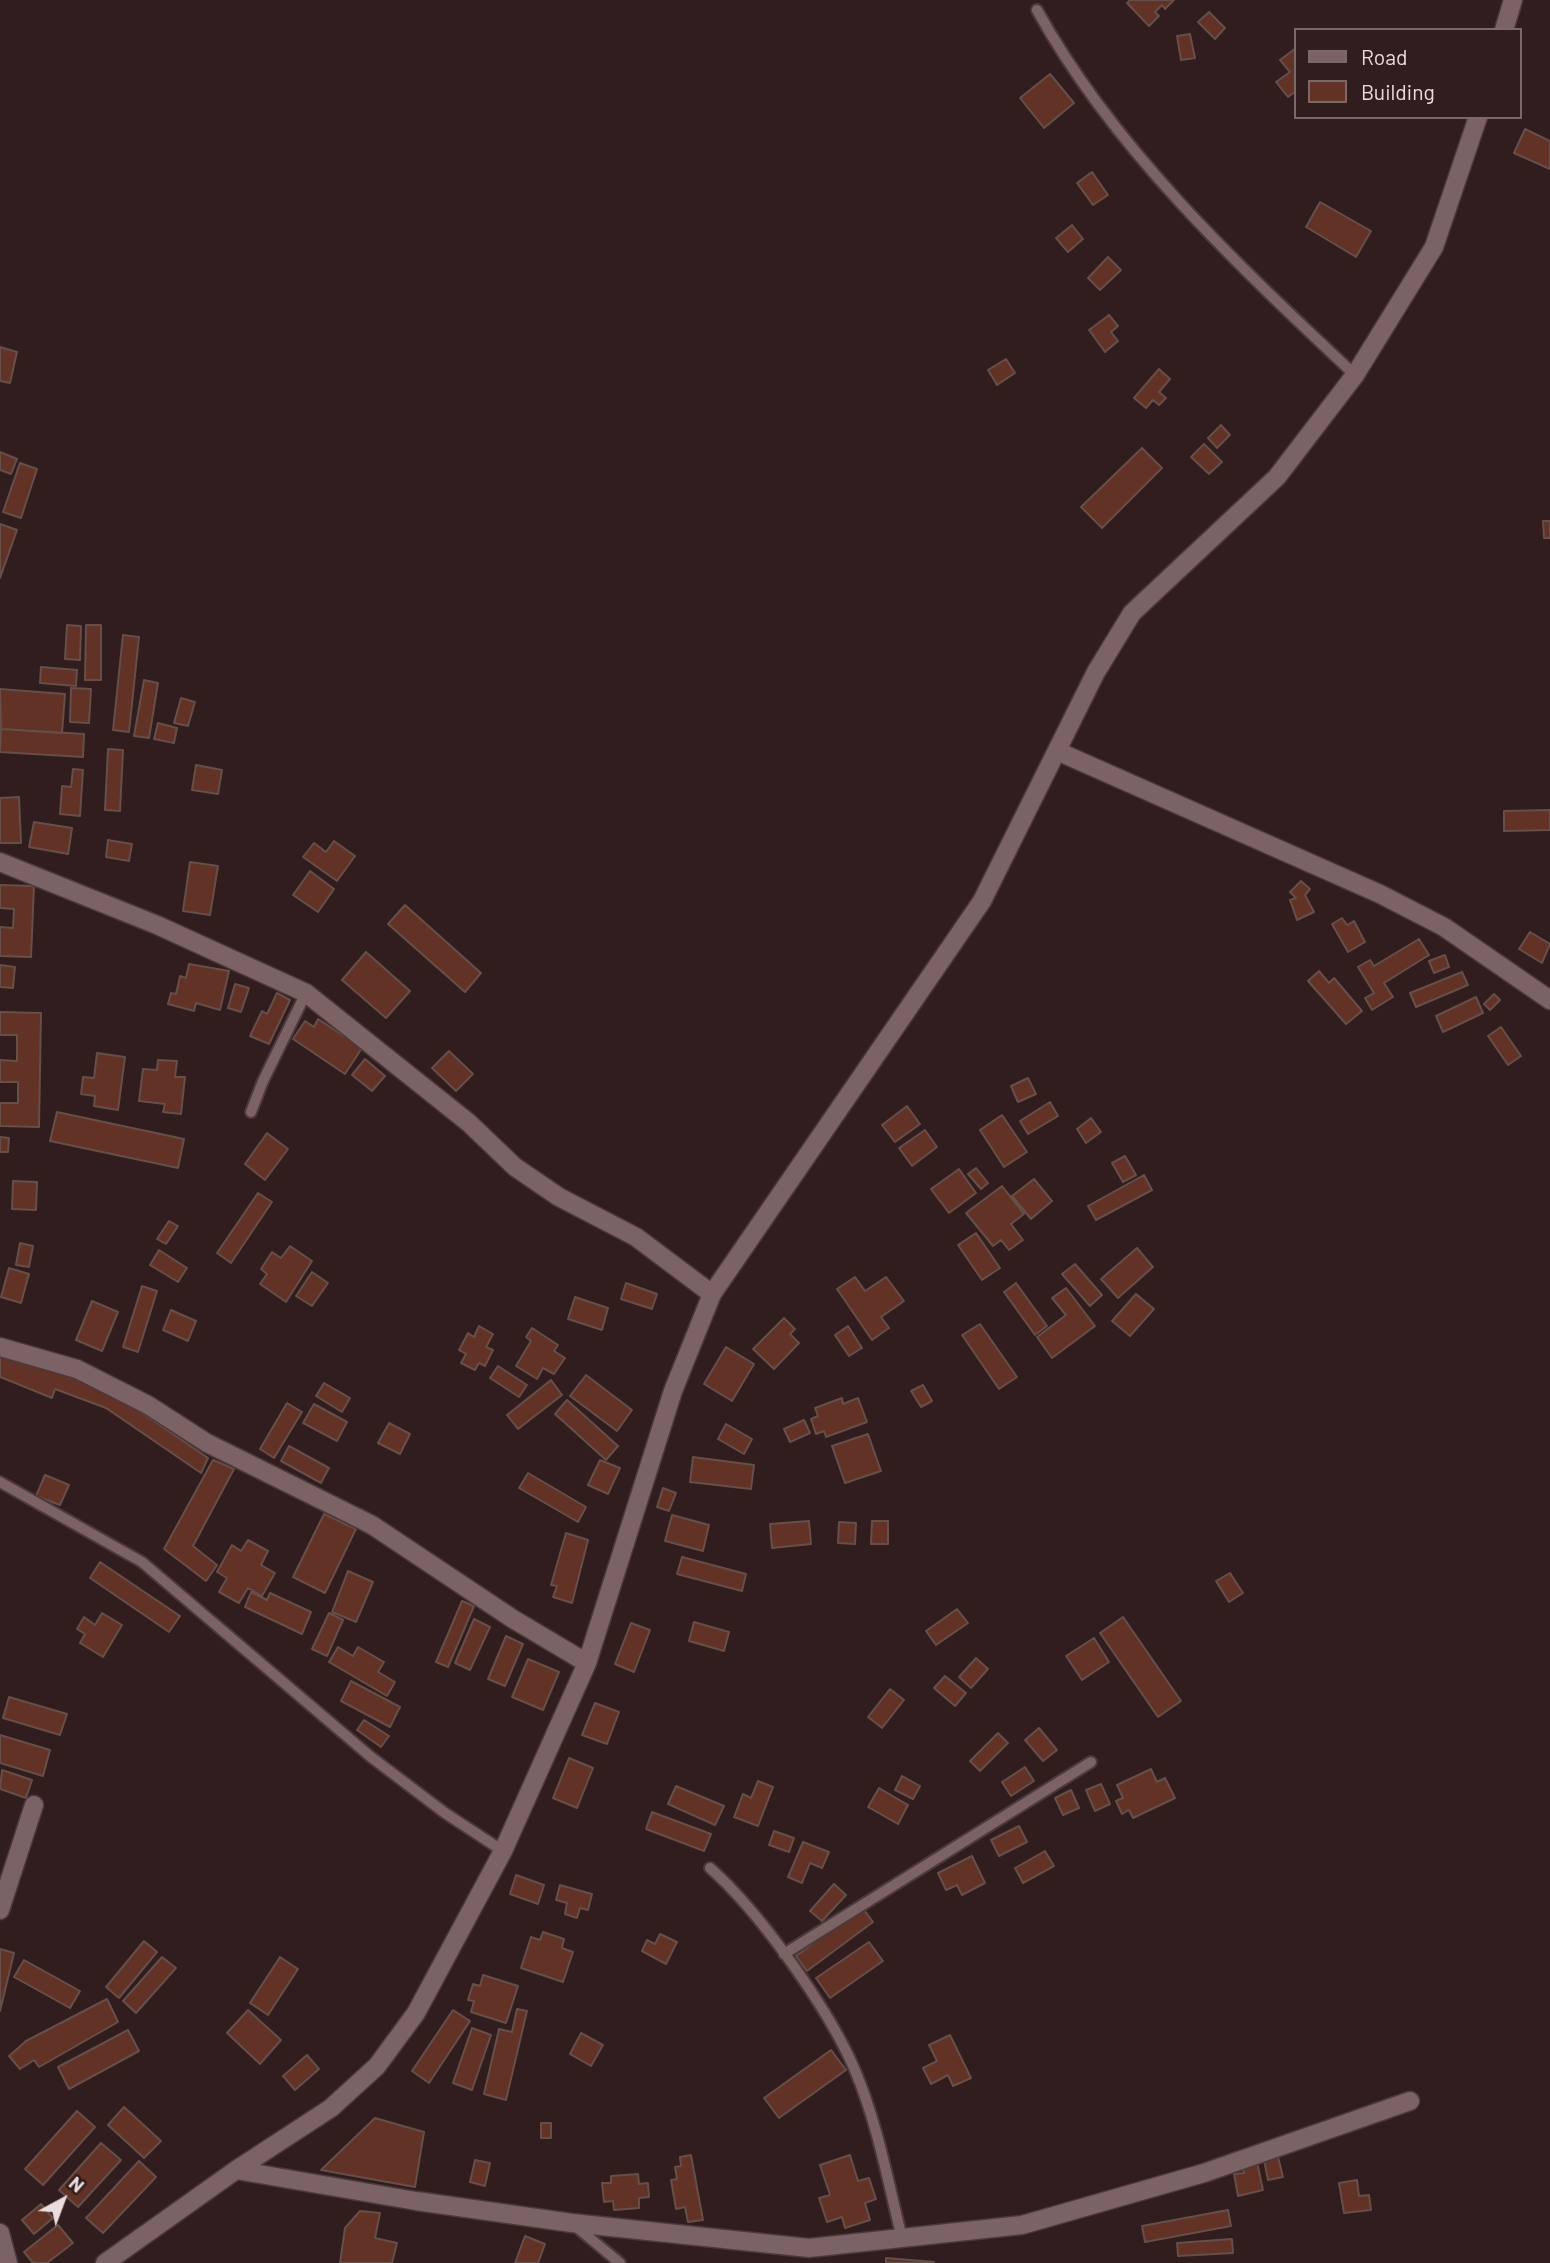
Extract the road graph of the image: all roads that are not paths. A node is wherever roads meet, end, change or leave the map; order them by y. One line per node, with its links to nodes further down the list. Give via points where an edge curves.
1 (1513, 0): 3 (street)
2 (1037, 10): 5 (lane, via 1067,65 1148,165 1273,298)
3 (1505, 28)
4 (1477, 119): 5 (street, via 1434,247)
5 (1355, 375): 6 (street, via 1277,477 1132,613 1096,671)
6 (1057, 751): 9 (street, via 1380,894 1444,927); 11 (street, via 982,901)
7 (0, 862): 8 (street, via 157,925)
8 (306, 993): 10 (lane); 11 (street, via 469,1123 515,1167 559,1197 636,1237)
9 (1550, 1000)
10 (251, 1112)
11 (712, 1294): 14 (street, via 673,1391)
12 (0, 1347): 14 (street, via 77,1369 148,1405 207,1443 372,1525)
13 (0, 1482): 17 (lane, via 142,1562 371,1757)
14 (587, 1663): 17 (street)
15 (1091, 1762): 20 (lane)
16 (34, 1805): 19 (street)
17 (503, 1850): 22 (street, via 416,2013 376,2066 331,2108)
18 (710, 1868): 20 (lane)
19 (0, 1910)
20 (784, 1954): 25 (lane, via 853,2067)
21 (1410, 2101): 25 (street, via 1204,2173 1022,2225)
22 (236, 2170): 23 (street); 27 (street)
23 (572, 2223): 25 (street, via 810,2248); 28 (lane)
24 (0, 2233): 26 (street)
25 (902, 2238)
26 (8, 2263)
27 (105, 2263)
28 (620, 2263)

